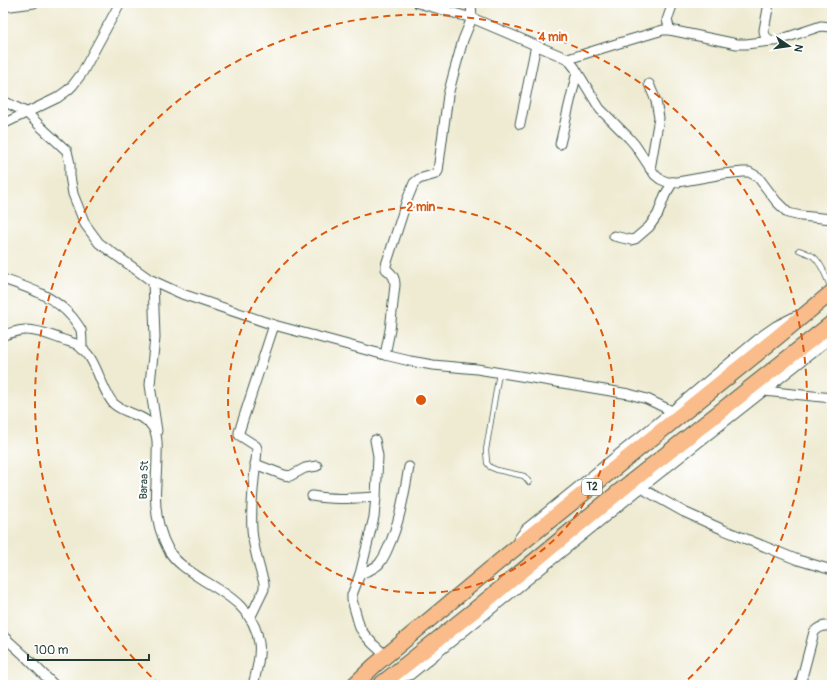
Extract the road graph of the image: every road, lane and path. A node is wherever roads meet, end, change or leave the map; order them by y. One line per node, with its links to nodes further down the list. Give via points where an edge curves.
1 (34, 3): 7 (street)
2 (120, 3): 17 (street, via 73,85 57,98)
3 (418, 3): 8 (street)
4 (470, 3): 8 (street)
5 (673, 3): 10 (street, via 667,20)
6 (769, 3): 11 (street, via 764,34)
7 (3, 7)
8 (472, 18): 12 (street); 35 (street, via 463,40 450,89 438,171 414,183 386,265 386,269 393,275 395,285)
9 (832, 27): 11 (street, via 821,26)
10 (670, 30): 11 (street, via 737,44); 13 (street)
11 (772, 41)
12 (536, 45): 13 (street); 19 (street)
13 (568, 59): 14 (street)
14 (577, 72): 20 (street); 21 (street, via 600,109 630,138)
15 (649, 84): 21 (street, via 659,118)
16 (3, 101): 17 (street)
17 (26, 112): 18 (street); 27 (street, via 67,151 73,194 84,224 99,243)
18 (3, 124)
19 (520, 124)
20 (560, 144)
21 (650, 169): 22 (street, via 660,179)
22 (672, 182): 23 (street, via 749,172 758,177 788,213); 24 (street, via 658,214 649,227 631,240)
23 (832, 219)
24 (614, 236)
25 (800, 250): 28 (lane, via 818,262)
26 (3, 278): 34 (street, via 48,297 65,309 81,330)
27 (153, 281): 31 (street, via 182,294); 40 (street, Baraa St, via 155,338 150,385)
28 (832, 292): 29 (highway, T2)
29 (810, 310): 39 (street, via 763,335); 49 (highway, T2)
30 (832, 323): 51 (highway, T2)
31 (274, 325): 35 (street); 42 (street, via 239,432 240,436 256,446)
32 (3, 335): 34 (street, via 36,330 76,344)
33 (832, 336): 37 (street)
34 (82, 349): 40 (street, via 92,361 113,403 148,422)
35 (385, 355): 36 (street, via 433,365)
36 (499, 373): 39 (street, via 634,396 647,399); 45 (lane, via 486,450 487,462 490,467 497,470 524,476)
37 (764, 391): 38 (street); 46 (street)
38 (832, 398)
39 (672, 412): 49 (street, via 526,529)
40 (157, 436): 55 (street, Baraa St, via 156,519 169,550 185,568 234,600)
41 (375, 440): 48 (street, via 378,456)
42 (255, 464): 43 (street, via 284,476); 55 (street, via 252,530 254,550 264,589)
43 (317, 466)
44 (409, 467): 52 (street, via 396,528 386,552 379,564)
45 (529, 482)
46 (642, 488): 50 (street, via 684,512 724,530 798,560); 60 (street, via 410,675)
47 (312, 496): 48 (street)
48 (376, 497): 52 (street, via 374,517)
49 (507, 555): 51 (highway); 53 (highway, T2)
50 (832, 570)
51 (520, 573): 54 (highway, T2)
52 (360, 574): 58 (street, via 352,595 360,628)
53 (460, 594): 54 (highway); 58 (highway, T2)
54 (472, 612): 60 (highway, T2)
55 (250, 618): 61 (street, Baraa St, via 259,644 258,667)
56 (832, 626): 63 (street, via 817,628 814,632)
57 (3, 636): 59 (street)
58 (386, 656): 62 (highway, T2)
59 (49, 683)
60 (383, 683)
61 (253, 685)
62 (354, 685)
63 (800, 685)

